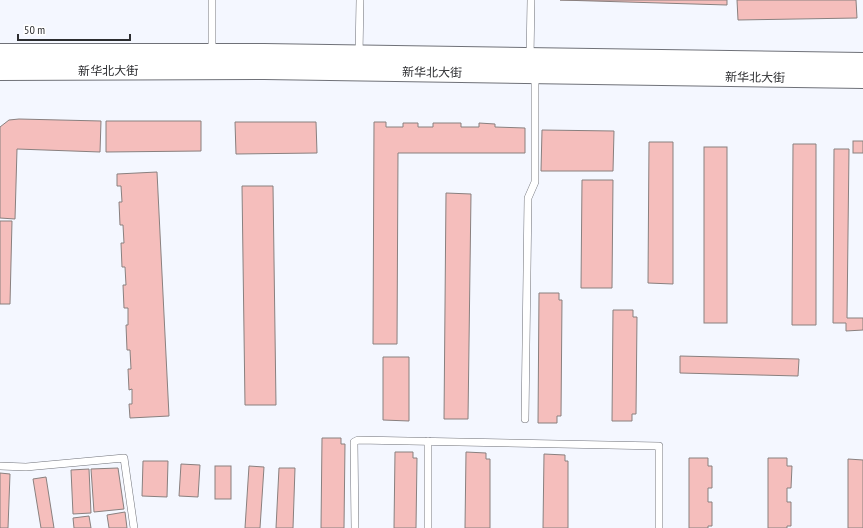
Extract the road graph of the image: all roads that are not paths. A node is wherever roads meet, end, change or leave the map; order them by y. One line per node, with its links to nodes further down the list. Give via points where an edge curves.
1 (212, 0): 5 (lane)
2 (360, 0): 6 (lane)
3 (531, 0): 8 (lane)
4 (0, 54): 5 (main road, 新华北大街)
5 (212, 54): 6 (main road, 新华北大街)
6 (359, 55): 8 (main road, 新华北大街)
7 (863, 63): 8 (main road, 新华北大街)
8 (532, 66): 9 (main road, 新华北大街); 10 (main road, 新华北大街); 11 (lane, via 535,182 528,198)
9 (0, 70)
10 (863, 78)
11 (525, 419)
12 (428, 441): 15 (lane, via 354,442); 16 (lane); 17 (lane, via 659,446)
13 (0, 466): 14 (lane, via 26,467 124,458)
14 (134, 528)
15 (355, 528)
16 (428, 528)
17 (659, 528)

